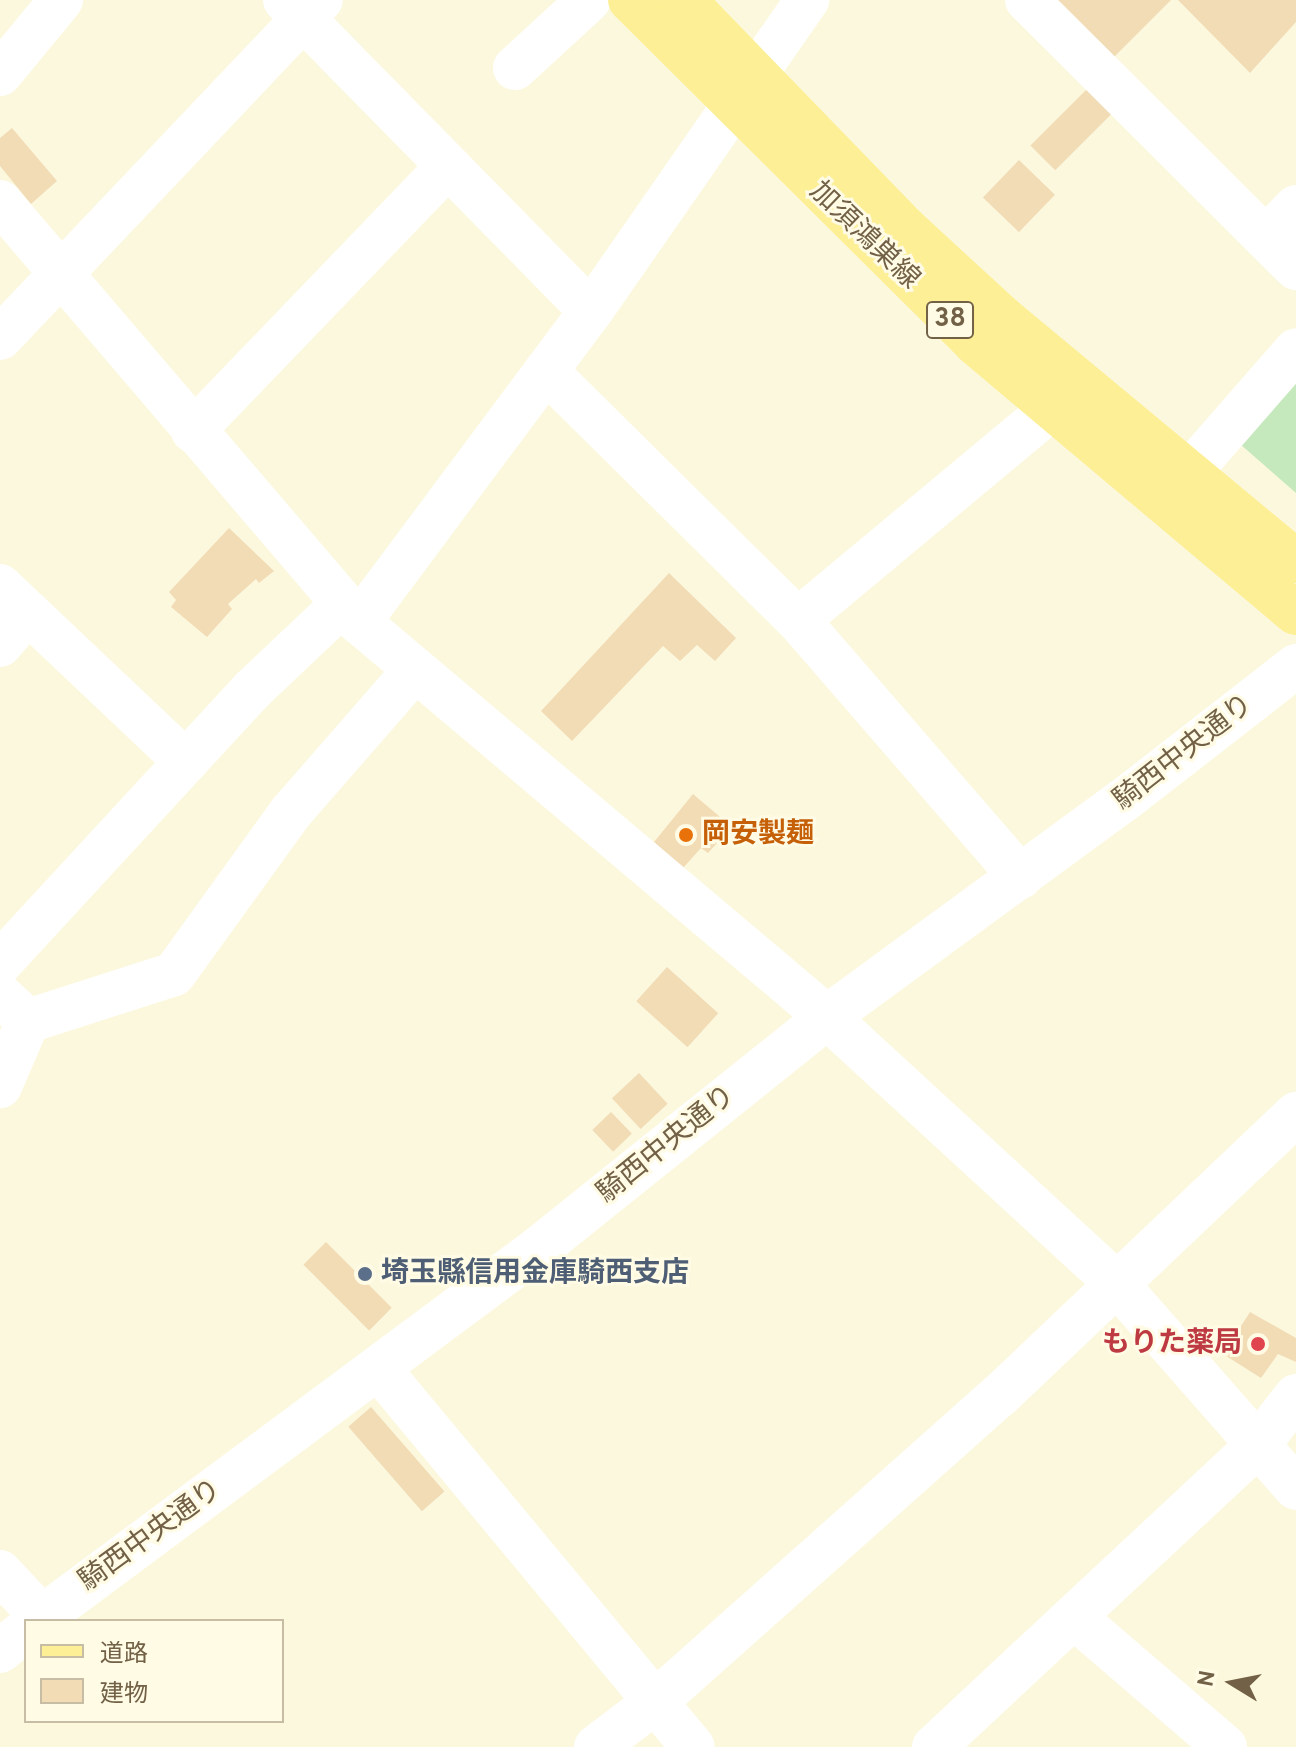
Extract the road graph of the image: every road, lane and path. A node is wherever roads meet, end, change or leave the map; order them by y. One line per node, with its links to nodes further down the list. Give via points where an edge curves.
1 (61, 0): 9 (street)
2 (589, 0): 8 (street)
3 (630, 0): 10 (main road, 加須鴻巣線 / 38)
4 (684, 0): 10 (main road, 加須鴻巣線 / 38)
5 (807, 0): 10 (street)
6 (1027, 0): 14 (street)
7 (303, 6): 11 (street); 15 (street)
8 (515, 68)
9 (0, 74)
10 (745, 91): 16 (street); 20 (main road, 加須鴻巣線 / 38, via 881,255); 22 (main road, 加須鴻巣線 / 38)
11 (447, 167): 16 (street); 21 (street)
12 (0, 202): 15 (street)
13 (1296, 207): 14 (street)
14 (1281, 253)
15 (64, 272): 17 (street); 21 (street)
16 (591, 311): 19 (street)
17 (0, 338)
18 (1296, 350): 22 (street)
19 (546, 371): 25 (street); 27 (street)
20 (1052, 408): 26 (main road, 加須鴻巣線 / 38); 27 (street)
21 (193, 431): 25 (street)
22 (1188, 474): 23 (main road, 加須鴻巣線 / 38)
23 (1296, 561)
24 (14, 599): 28 (street); 31 (street)
25 (351, 613): 30 (street); 31 (street)
26 (1296, 613)
27 (798, 620): 32 (street)
28 (0, 645)
29 (1296, 666): 32 (street, 騎西中央通り)
30 (415, 670): 34 (street, via 291,812 174,974); 35 (street)
31 (186, 762): 33 (street)
32 (1021, 877): 35 (street, 騎西中央通り)
33 (0, 963)
34 (14, 1008): 36 (street)
35 (827, 1017): 38 (street); 39 (street, 騎西中央通り)
36 (0, 1086)
37 (1296, 1114): 38 (street)
38 (1115, 1282): 41 (street); 49 (street, via 999,1396)
39 (379, 1369): 46 (street, 騎西中央通り); 49 (street)
40 (1296, 1396): 41 (street)
41 (1258, 1445): 42 (street); 44 (street)
42 (1296, 1488)
43 (0, 1572): 45 (street)
44 (1074, 1617): 52 (street); 53 (street)
45 (32, 1619)
46 (40, 1619)
47 (24, 1632): 48 (street, 騎西中央通り)
48 (0, 1651)
49 (654, 1703): 50 (street); 51 (street)
50 (596, 1747)
51 (693, 1747)
52 (934, 1747)
53 (1225, 1747)

